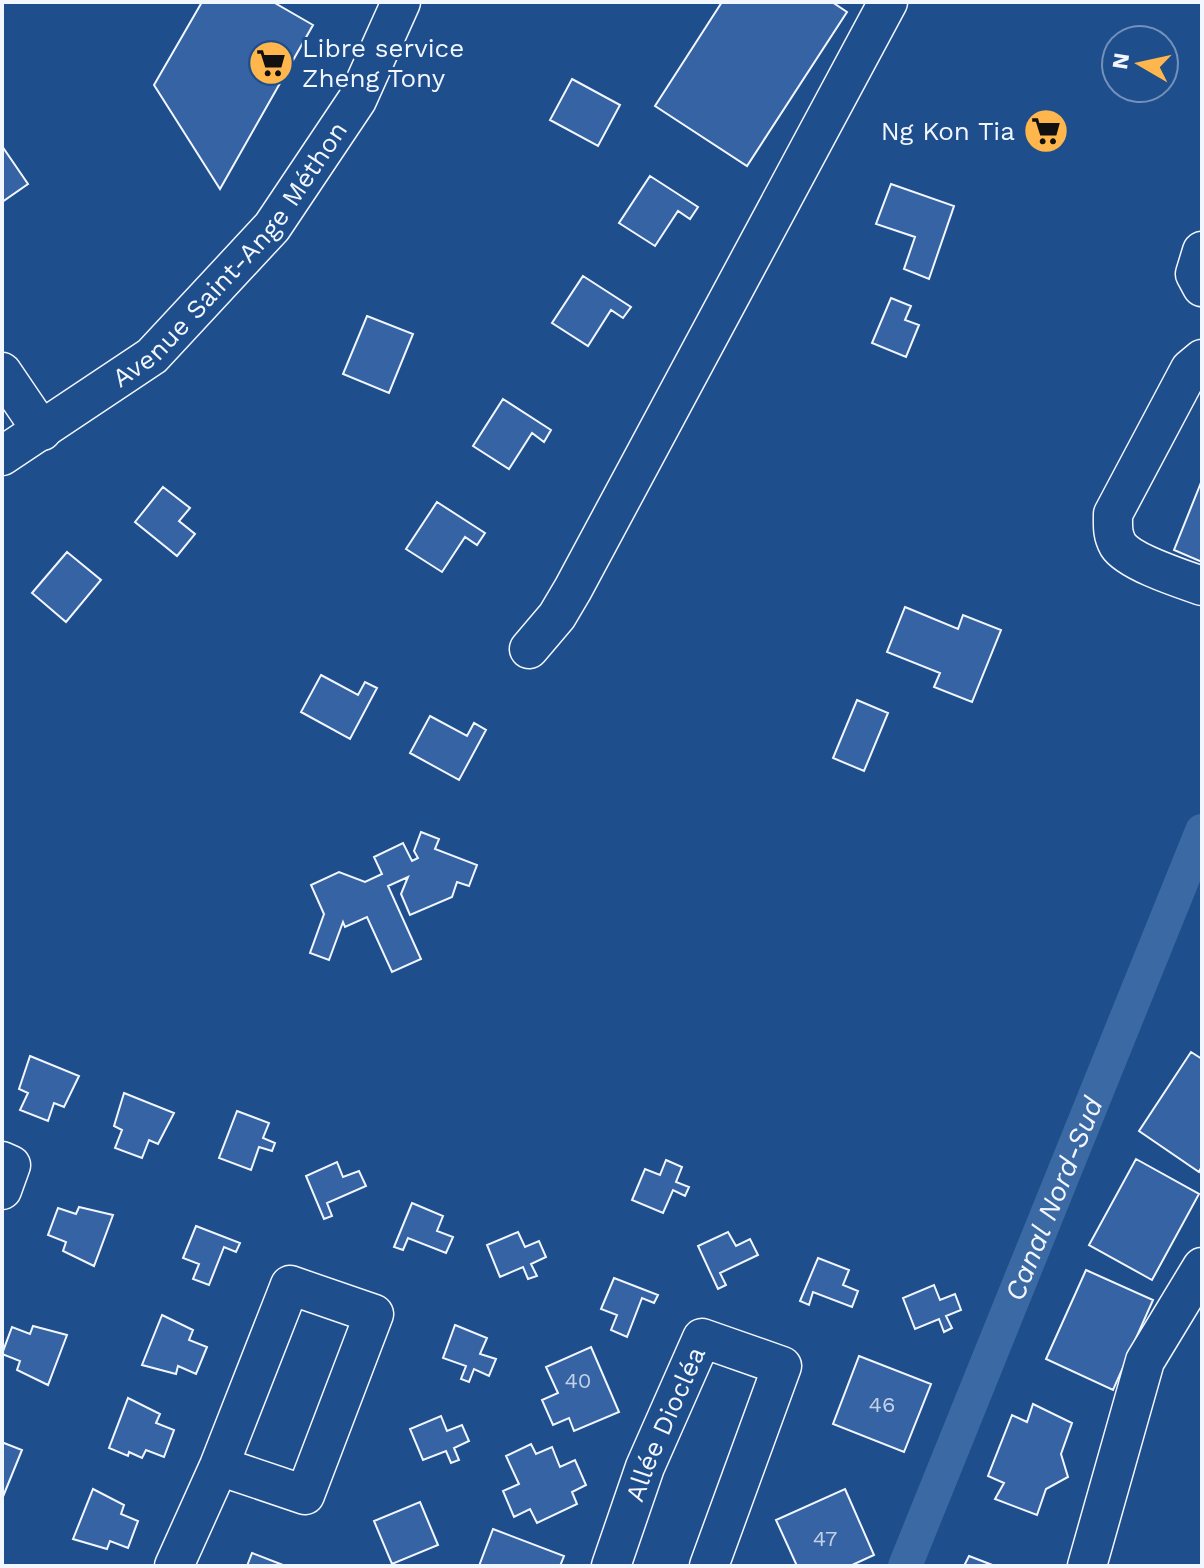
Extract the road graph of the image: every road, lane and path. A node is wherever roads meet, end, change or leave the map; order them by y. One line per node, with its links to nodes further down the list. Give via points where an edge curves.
1 (401, 2): 7 (street, Avenue Saint-Ange Méthon, via 357,100 272,227 152,356)
2 (888, 2): 10 (street, via 573,589)
3 (1202, 251): 4 (street, via 1195,274)
4 (1202, 287)
5 (1202, 359): 9 (street, via 1190,369 1113,514 1120,549)
6 (2, 372): 7 (street)
7 (42, 431): 8 (street, Avenue Saint-Ange Méthon)
8 (2, 456)
9 (1202, 586)
10 (529, 649)
11 (2, 1161): 12 (street, via 11,1165)
12 (2, 1190)
13 (1202, 1267): 18 (street, via 1145,1361)
14 (219, 1466): 14 (street, via 305,1495 374,1314 290,1285); 15 (street)
15 (174, 1566)
16 (611, 1566): 17 (street, Allée Diocléa, via 645,1467 702,1338 782,1366)
17 (709, 1566)
18 (1087, 1566)

